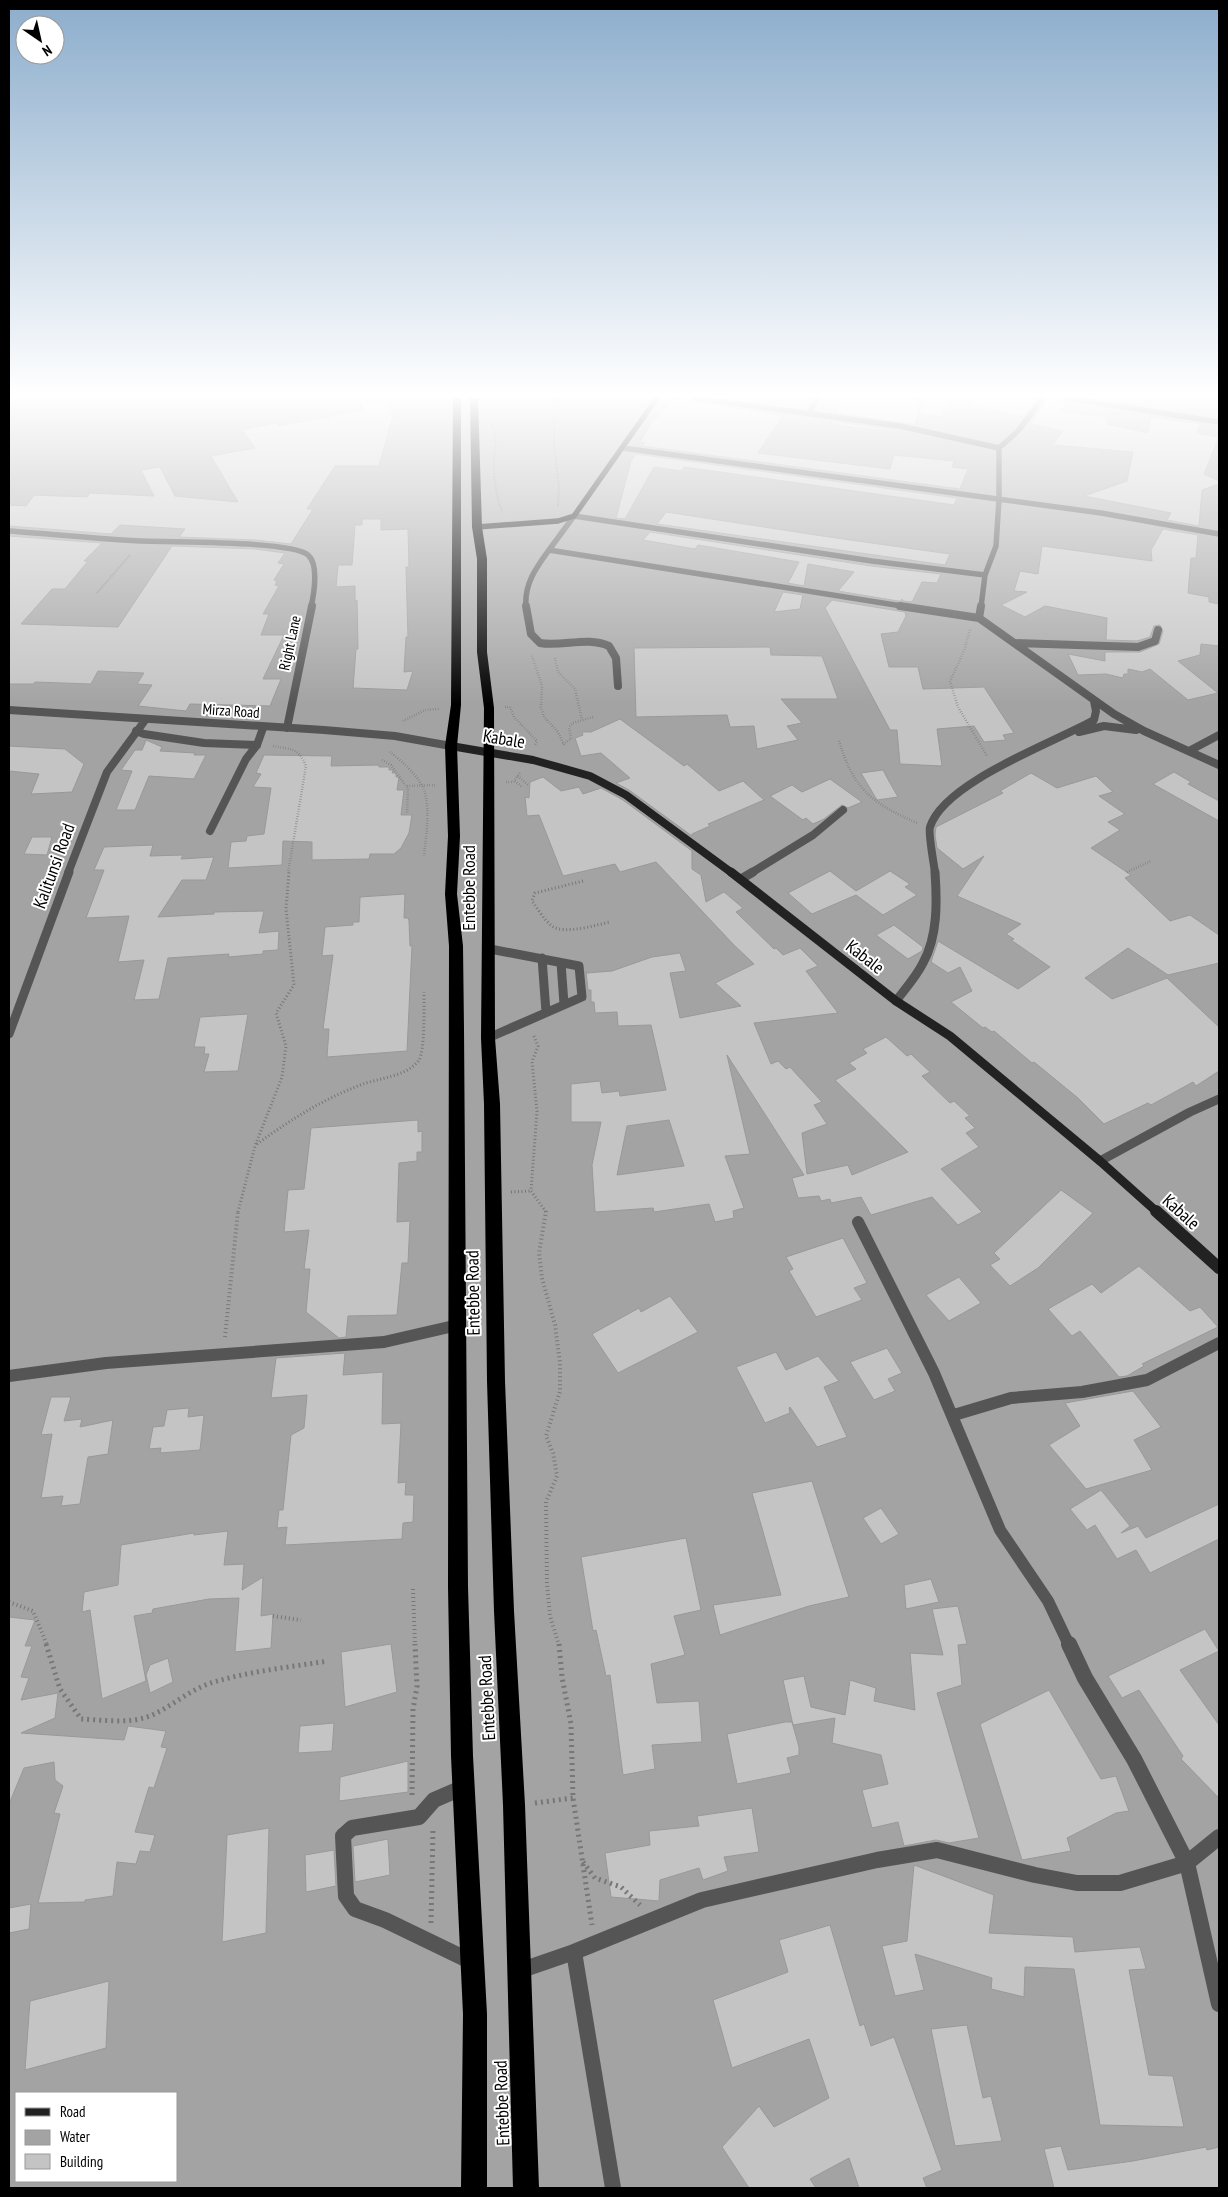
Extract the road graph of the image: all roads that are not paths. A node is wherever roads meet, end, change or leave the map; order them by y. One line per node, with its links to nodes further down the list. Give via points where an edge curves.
1 (458, 501): 26 (highway, Entebbe Road, via 454,609 456,705)
2 (476, 501): 7 (highway, Entebbe Road)
3 (585, 501): 6 (street)
4 (1000, 501): 11 (street, via 996,546)
5 (1011, 501): 9 (street)
6 (574, 516): 7 (street, via 558,521); 10 (street); 11 (street, via 862,560)
7 (477, 527): 28 (highway, Entebbe Road, via 482,559 482,652 490,708)
8 (9, 531): 20 (street, Right Lane, via 141,541 257,545 308,555 315,576 312,604)
9 (1219, 534)
10 (550, 550): 12 (street); 15 (street, via 529,577 526,605 531,631 536,641 548,644 585,641 608,645 614,650)
11 (984, 575): 12 (street)
12 (979, 618): 14 (street)
13 (1158, 630): 14 (street, via 1154,641 1138,647)
14 (1014, 643): 16 (street)
15 (618, 686)
16 (1094, 701): 22 (street); 23 (street, via 1094,720)
17 (9, 710): 18 (street, Mirza Road)
18 (146, 719): 19 (street, Mirza Road); 21 (street, Kalitunsi Road)
19 (263, 728): 20 (street, Mirza Road); 25 (street)
20 (287, 728): 26 (street, Mirza Road, via 388,736)
21 (136, 731): 25 (street, via 204,743); 39 (street, Kalitunsi Road, via 107,772 96,796)
22 (1144, 731): 23 (street, via 1104,726); 27 (street)
23 (1069, 734): 36 (street, via 965,786 943,806 929,828 936,876 929,950 920,970)
24 (1219, 735): 27 (street)
25 (257, 745): 31 (street, via 246,759)
26 (451, 746): 28 (street, Kabale); 46 (highway, Entebbe Road, via 454,836 451,894 456,946)
27 (1189, 751): 29 (street)
28 (489, 753): 32 (street, Kabale, via 533,760 590,776 626,795); 33 (highway, Entebbe Road)
29 (1219, 765)
30 (843, 810): 32 (street, via 812,835)
31 (210, 831)
32 (741, 879): 36 (street, Kabale)
33 (490, 949): 34 (street); 41 (highway, Entebbe Road)
34 (542, 958): 35 (street); 38 (street)
35 (561, 963): 37 (street); 37 (street, via 579,966 582,997)
36 (896, 1001): 43 (street, Kabale, via 950,1036)
37 (564, 1004): 38 (street)
38 (546, 1012): 41 (street)
39 (12, 1016): 40 (street, Kalitunsi Road)
40 (9, 1034)
41 (488, 1038): 55 (highway, Entebbe Road, via 496,1381)
42 (1219, 1099): 43 (street)
43 (1100, 1161): 45 (street, Kabale)
44 (858, 1222): 49 (street)
45 (1219, 1268)
46 (458, 1325): 48 (street, via 384,1342 106,1363); 50 (highway, Entebbe Road, via 458,1573)
47 (1219, 1343): 49 (street, via 1147,1380 1082,1392 1010,1398)
48 (9, 1376)
49 (954, 1415): 52 (street, via 1000,1530 1048,1600 1086,1678 1134,1759)
50 (464, 1787): 54 (highway, Entebbe Road); 54 (street, via 434,1800 419,1817 352,1828 342,1836 346,1896 355,1910 384,1920)
51 (1219, 1837): 52 (street)
52 (1187, 1863): 53 (street, via 1120,1883 1077,1882 1035,1875 937,1850 876,1860 702,1900); 56 (street)
53 (574, 1952): 55 (street); 59 (street)
54 (473, 1963): 57 (highway, Entebbe Road)
55 (518, 1971): 58 (highway, Entebbe Road)
56 (1219, 2004)
57 (474, 2188)
58 (526, 2188)
59 (614, 2188)

